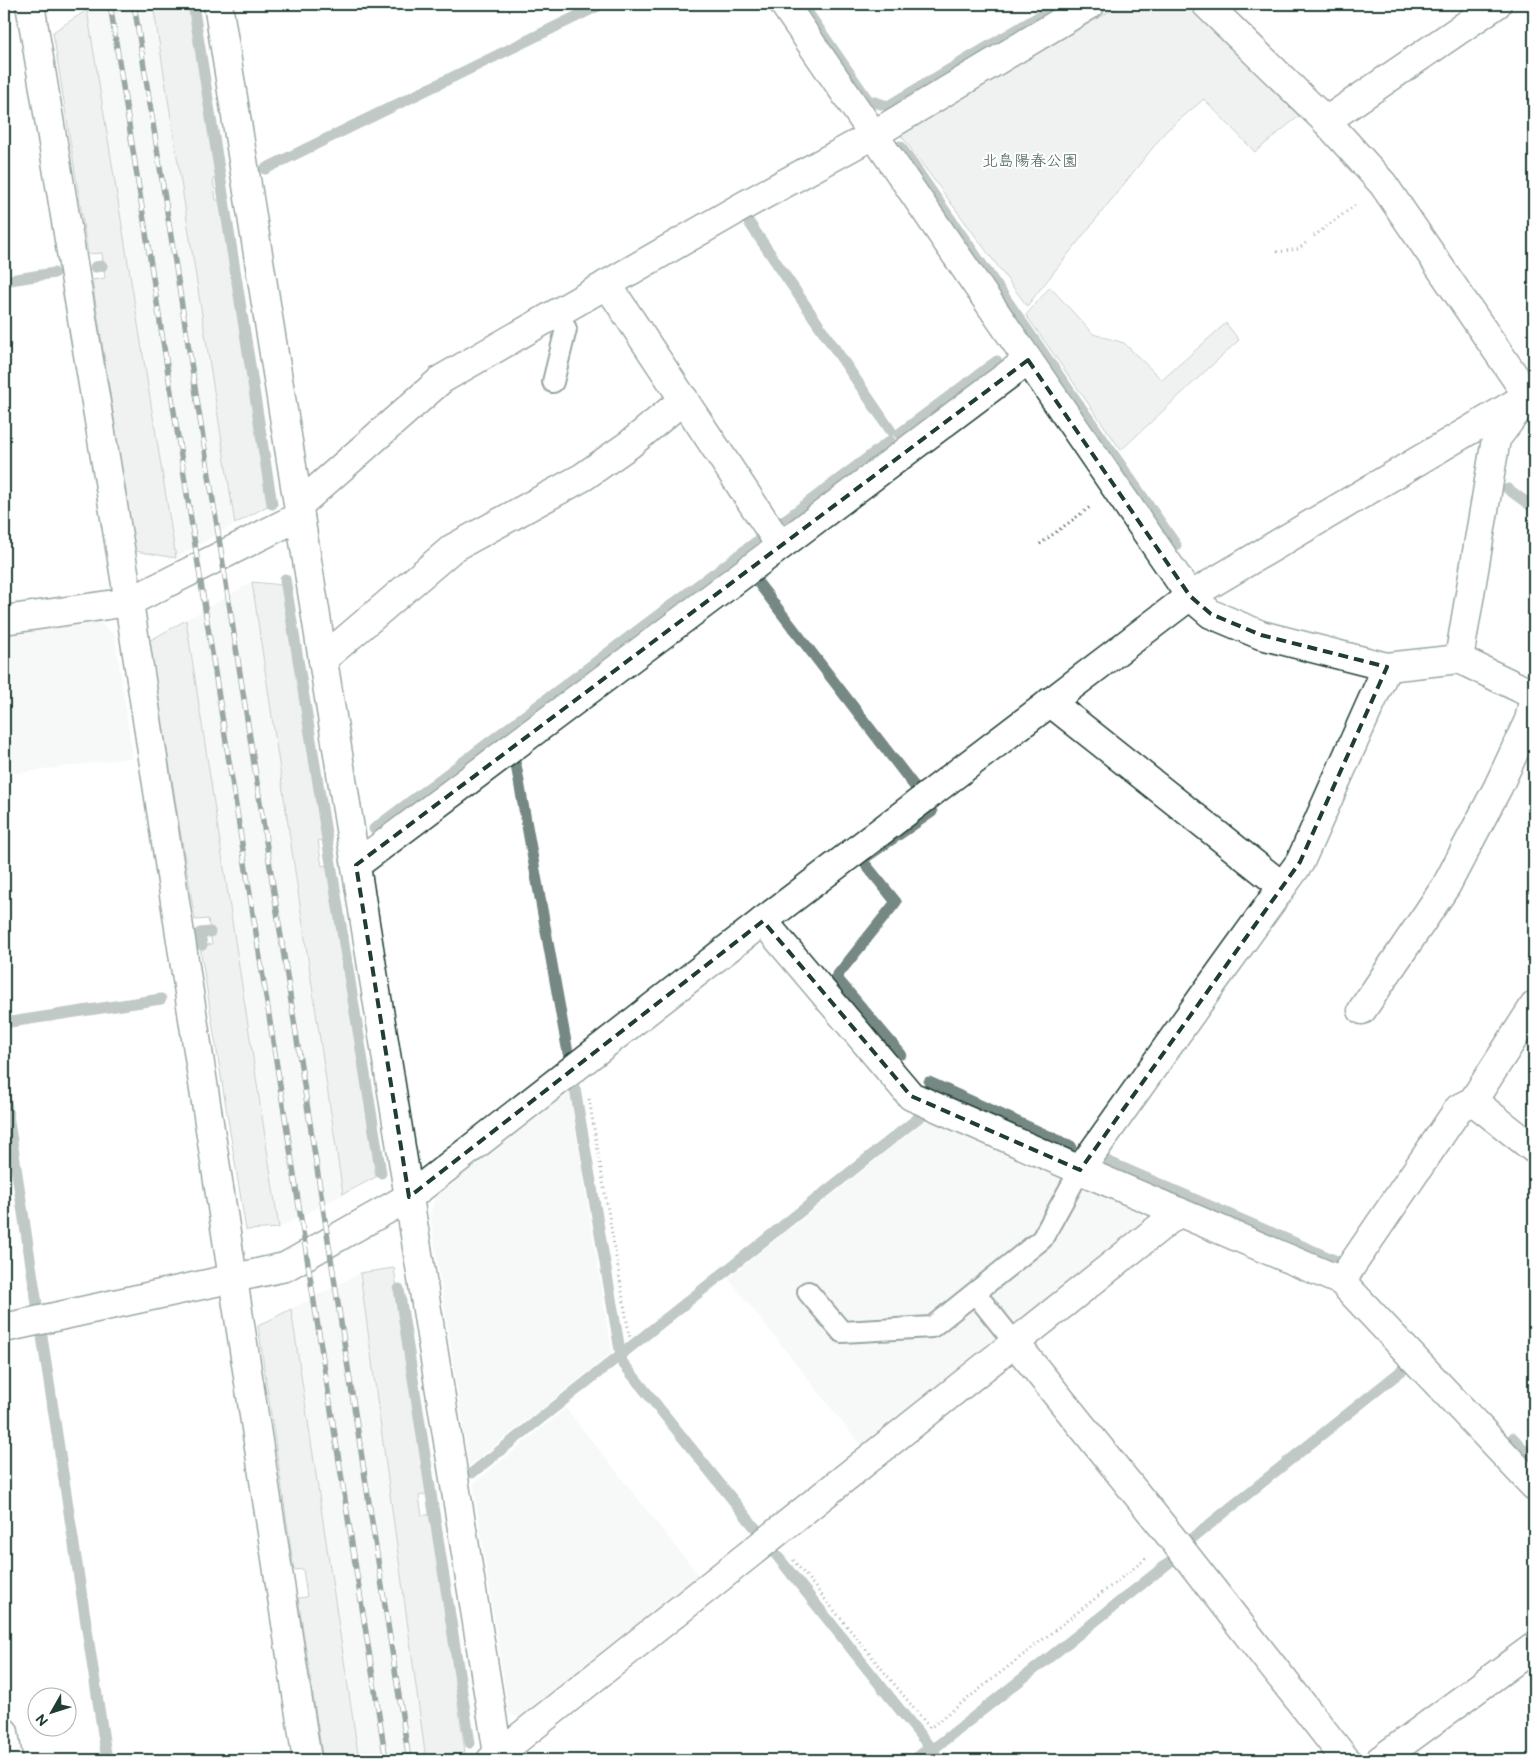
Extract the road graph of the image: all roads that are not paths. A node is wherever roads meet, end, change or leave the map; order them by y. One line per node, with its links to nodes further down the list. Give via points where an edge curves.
1 (30, 4): 18 (street)
2 (218, 4): 15 (street)
3 (784, 4): 8 (street)
4 (1091, 4): 8 (street)
5 (1206, 4): 7 (street)
6 (1497, 4): 7 (street)
7 (1326, 121): 13 (street, via 1383,184)
8 (873, 134): 9 (street); 11 (street)
9 (607, 284): 10 (street); 14 (street)
10 (557, 313): 12 (lane, via 566,329); 15 (street, via 442,379)
11 (1028, 360): 16 (street); 17 (street)
12 (553, 382)
13 (1531, 394): 17 (street); 21 (street, via 1496,439)
14 (684, 400): 16 (street); 20 (street, via 583,477 454,548)
15 (300, 510): 18 (street); 20 (street)
16 (780, 545): 25 (street)
17 (1190, 596): 22 (street, via 1211,614 1260,635); 24 (street)
18 (128, 602): 19 (street); 35 (street)
19 (4, 620)
20 (323, 659): 25 (street)
21 (1459, 659): 22 (street); 23 (street)
22 (1387, 667): 26 (street, via 1300,862)
23 (1534, 696): 29 (street, via 1529,720 1498,787 1446,886)
24 (1050, 702): 26 (street); 27 (street)
25 (356, 865): 33 (street)
26 (1282, 886): 32 (street)
27 (763, 921): 32 (street, via 911,1096); 33 (street)
28 (1534, 1006): 30 (street)
29 (1362, 1010)
30 (1473, 1101): 31 (street); 36 (street, via 1459,1108)
31 (1534, 1149)
32 (1080, 1170): 34 (street); 38 (lane, via 1042,1239)
33 (409, 1197): 35 (street, via 285,1267); 44 (street)
34 (1179, 1212): 36 (street); 40 (street)
35 (233, 1278): 39 (street); 46 (street)
36 (1341, 1281): 41 (street)
37 (808, 1292): 38 (lane, via 842,1332 932,1327)
38 (974, 1293): 40 (lane)
39 (4, 1328)
40 (1015, 1343): 44 (street); 47 (street)
41 (1534, 1486)
42 (1534, 1647): 48 (street)
43 (4, 1732): 45 (street)
44 (496, 1758)
45 (8, 1760)
46 (307, 1760)
47 (1346, 1760)
48 (1380, 1760)

